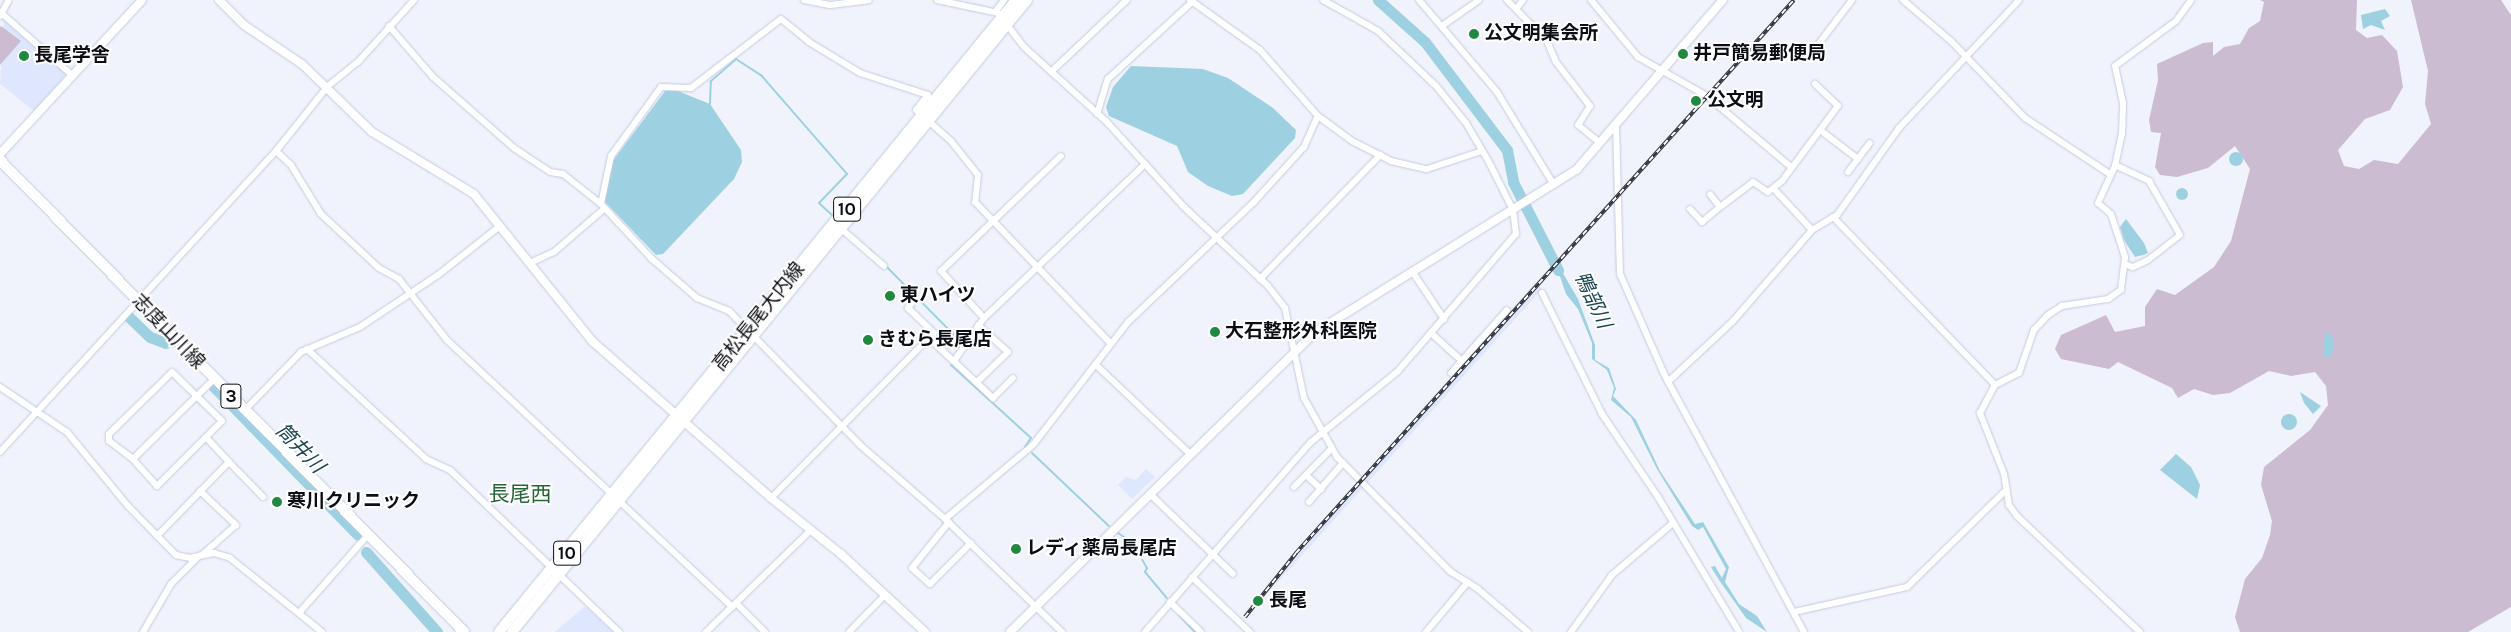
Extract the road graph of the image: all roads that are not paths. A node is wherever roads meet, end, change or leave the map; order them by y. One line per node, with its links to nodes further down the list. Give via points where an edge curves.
1 (9, 0): 25 (street)
2 (142, 0): 33 (street)
3 (219, 0): 35 (street, via 244,25 298,61)
4 (414, 0): 27 (street)
5 (804, 0): 6 (street, via 830,5)
6 (869, 0)
7 (937, 0): 26 (street)
8 (1004, 0): 26 (street)
9 (1016, 0): 26 (main road, 高松長尾大内線 / 10)
10 (1027, 0): 26 (main road, 高松長尾大内線 / 10)
11 (1127, 0): 31 (street)
12 (1323, 0): 44 (street, via 1400,48 1466,123)
13 (1419, 0): 28 (street)
14 (1479, 0): 28 (street)
15 (1508, 0): 24 (street)
16 (1523, 0): 24 (street)
17 (1591, 0): 32 (street, via 1630,50)
18 (1723, 0): 32 (street)
19 (1852, 0): 29 (street)
20 (1903, 0): 30 (street)
21 (2019, 0): 30 (street)
22 (2191, 0): 51 (street, via 2176,21 2116,66 2123,103)
23 (1191, 1): 36 (street, via 1108,79); 37 (street, via 1260,50)
24 (1517, 8): 41 (street, via 1547,41 1556,62 1590,106 1578,124)
25 (0, 14): 33 (street)
26 (1002, 17): 31 (street); 38 (main road, 高松長尾大内線 / 10)
27 (389, 26): 35 (street); 58 (street, via 433,76 514,148 550,172 564,174)
28 (1442, 26): 55 (street, via 1497,92)
29 (1817, 46)
30 (1964, 58): 54 (street, via 2025,118); 62 (street, via 1898,128)
31 (1051, 72): 36 (street)
32 (1659, 72): 39 (street); 52 (street, via 1707,96)
33 (72, 75): 45 (street)
34 (1815, 84): 40 (street, via 1838,106)
35 (326, 89): 43 (street); 64 (street, via 372,132 470,190)
36 (1097, 114): 50 (street)
37 (1318, 116): 46 (street); 67 (street, via 1304,147)
38 (926, 118): 58 (street, via 916,110 928,95 860,72 809,42 781,19 691,88 661,87 611,156); 63 (street, via 978,176 973,196); 65 (main road, 高松長尾大内線 / 10)
39 (1616, 124): 41 (street); 94 (street, via 1620,274 1652,350)
40 (1820, 130): 48 (street); 52 (street)
41 (1600, 143): 55 (street, via 1577,169)
42 (1870, 143): 48 (street)
43 (276, 151): 74 (street, via 291,165 321,214); 76 (street)
44 (1482, 151): 46 (street, via 1427,169); 60 (street)
45 (0, 154)
46 (1380, 154): 73 (street)
47 (1061, 156): 63 (street)
48 (1858, 159): 53 (street)
49 (0, 160): 76 (main road, 志度山川線 / 3)
50 (1146, 164): 67 (street); 71 (street)
51 (2115, 165): 54 (street); 69 (street, via 2149,181 2180,234 2148,260 2133,267)
52 (1791, 167): 56 (street)
53 (1848, 172)
54 (2110, 174): 69 (street, via 2098,202 2110,214)
55 (1554, 185): 60 (street)
56 (1775, 190): 59 (street, via 1768,192 1753,182); 66 (street)
57 (1710, 194): 59 (street)
58 (603, 206): 68 (street, via 554,252); 83 (street, via 664,270 697,298 730,311)
59 (1720, 207): 61 (street, via 1702,222)
60 (1515, 209): 72 (street); 80 (street, via 1515,238)
61 (1690, 210)
62 (1833, 217): 66 (street); 96 (street)
63 (993, 222): 71 (street); 79 (street, via 941,271)
64 (500, 226): 68 (street); 74 (street)
65 (838, 226): 70 (street); 83 (main road, 高松長尾大内線 / 10)
66 (1812, 230): 94 (street, via 1733,321)
67 (1216, 239): 73 (street); 85 (street)
68 (530, 263): 101 (street, via 593,342)
69 (2127, 265): 96 (street, via 2116,296 2062,306 2048,315 2034,330 2019,373)
70 (884, 266)
71 (1036, 268): 79 (street); 85 (street)
72 (1412, 271): 80 (street); 87 (street, via 1345,312)
73 (1260, 279): 87 (street, via 1285,308)
74 (413, 292): 86 (street, via 360,327); 118 (street, via 447,340 557,447)
75 (1542, 293): 122 (street, via 1592,396)
76 (138, 301): 93 (main road, 志度山川線 / 3); 100 (street)
77 (913, 302): 84 (street, via 908,308 934,333)
78 (1507, 310): 89 (street)
79 (984, 318): 81 (street)
80 (1444, 319): 82 (street)
81 (978, 325): 88 (street); 95 (street, via 1008,352)
82 (1431, 333): 89 (street); 103 (street, via 1398,371)
83 (751, 334): 101 (main road, 高松長尾大内線 / 10); 102 (street)
84 (929, 338): 88 (street); 102 (street)
85 (1110, 343): 90 (street)
86 (307, 349): 99 (street); 129 (street, via 426,459 450,470)
87 (1293, 352): 103 (street, via 1304,398); 107 (street)
88 (954, 361): 95 (street)
89 (1462, 361): 91 (street)
90 (1096, 365): 107 (street); 121 (street, via 1024,454)
91 (1451, 373)
92 (1013, 378): 95 (street, via 993,398)
93 (214, 379): 98 (street); 99 (main road, 志度山川線 / 3)
94 (1670, 380): 137 (street)
95 (977, 382)
96 (1995, 385): 115 (street, via 1980,413 2004,474)
97 (0, 387): 100 (street)
98 (197, 396): 104 (street, via 222,421); 108 (street); 108 (street, via 172,372 109,434 109,441)
99 (245, 410): 125 (main road, 志度山川線 / 3)
100 (37, 412): 106 (street); 124 (street, via 67,432)
101 (681, 420): 118 (main road, 高松長尾大内線 / 10); 119 (street)
102 (842, 427): 119 (street); 121 (street)
103 (1323, 432): 105 (street); 128 (street)
104 (206, 437): 108 (street, via 157,486); 109 (street)
105 (1332, 448): 110 (street); 111 (street)
106 (0, 452)
107 (1190, 454): 116 (street)
108 (133, 459)
109 (229, 462): 114 (street); 117 (street)
110 (1344, 463): 113 (street); 132 (street, via 1451,572)
111 (1306, 475): 112 (street); 113 (street)
112 (1294, 487)
113 (1321, 489): 120 (street)
114 (200, 491): 124 (street); 127 (street, via 236,525)
115 (2004, 492): 137 (street, via 1907,587); 159 (street, via 2017,516 2037,539 2073,565 2105,603)
116 (1150, 494): 128 (street); 136 (street)
117 (263, 497)
118 (617, 497): 129 (main road, 高松長尾大内線 / 10); 135 (street)
119 (771, 498): 123 (street)
120 (1310, 502)
121 (947, 520): 126 (street); 126 (street, via 912,568 930,584)
122 (1673, 523): 156 (street, via 1612,575); 157 (street)
123 (810, 531): 133 (street); 135 (street)
124 (157, 536): 127 (street, via 182,558)
125 (368, 536): 138 (street); 141 (main road, 志度山川線 / 3)
126 (971, 543): 136 (street)
127 (201, 555): 138 (street, via 230,558); 139 (street, via 171,584)
128 (1212, 555): 130 (street); 131 (street)
129 (557, 571): 142 (main road, 高松長尾大内線 / 10); 143 (main road, 高松長尾大内線 / 10); 144 (street)
130 (1233, 574)
131 (1192, 577): 134 (street); 153 (street)
132 (1468, 582): 154 (street); 155 (street)
133 (885, 595): 147 (street); 148 (street)
134 (1170, 602): 151 (street); 152 (street)
135 (735, 606): 145 (street); 146 (street)
136 (1036, 606): 149 (street); 150 (street)
137 (1794, 612): 158 (street)
138 (299, 613): 140 (street)
139 (143, 632)
140 (322, 632)
141 (464, 632)
142 (499, 632)
143 (512, 632)
144 (618, 632)
145 (706, 632)
146 (764, 632)
147 (850, 632)
148 (926, 632)
149 (1010, 632)
150 (1062, 632)
151 (1145, 632)
152 (1201, 632)
153 (1250, 632)
154 (1426, 632)
155 (1528, 632)
156 (1571, 632)
157 (1738, 632)
158 (1804, 632)
159 (2140, 632)

